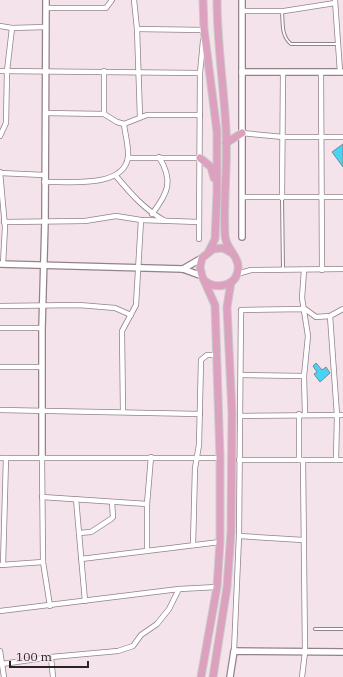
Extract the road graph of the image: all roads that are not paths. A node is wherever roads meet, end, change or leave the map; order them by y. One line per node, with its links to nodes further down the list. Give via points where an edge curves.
1 (46, 0): 10 (street)
2 (112, 0): 10 (street, via 106,8)
3 (134, 0): 16 (street)
4 (203, 0): 17 (main road)
5 (217, 0): 39 (main road)
6 (242, 0): 11 (street)
7 (309, 0): 9 (street)
8 (335, 2): 9 (street); 18 (street)
9 (309, 6): 12 (street)
10 (46, 8): 14 (street)
11 (242, 11): 12 (street); 24 (street)
12 (282, 11): 18 (lane, via 284,35 291,44)
13 (0, 26): 15 (street)
14 (46, 27): 15 (street); 21 (street)
15 (12, 28): 20 (street)
16 (137, 28): 17 (street); 23 (street)
17 (204, 29): 28 (street); 47 (main road, via 217,132)
18 (338, 44): 27 (street)
19 (0, 70): 20 (street)
20 (7, 71): 21 (street); 35 (street, via 6,123)
21 (45, 71): 22 (street); 29 (street)
22 (104, 71): 23 (street); 30 (street)
23 (138, 72): 28 (street); 32 (street)
24 (242, 72): 25 (street); 34 (street)
25 (283, 72): 26 (street); 36 (street)
26 (321, 72): 27 (street); 38 (street)
27 (342, 72)
28 (200, 73): 31 (street)
29 (45, 113): 30 (street); 44 (street)
30 (104, 114): 33 (street)
31 (200, 115): 32 (street); 42 (street)
32 (140, 117): 33 (street)
33 (124, 124): 41 (street)
34 (242, 133): 36 (street); 39 (main road); 49 (street)
35 (0, 136)
36 (283, 137): 38 (street); 52 (street)
37 (343, 137): 38 (street)
38 (321, 138): 50 (street)
39 (226, 144): 62 (main road, via 225,238)
40 (159, 157): 41 (street); 42 (street); 53 (street, via 168,175 167,190)
41 (128, 158): 45 (street)
42 (200, 158): 47 (main road, via 212,170); 58 (street)
43 (0, 173): 44 (street); 48 (street)
44 (44, 175): 46 (street)
45 (116, 176): 46 (street, via 105,180); 53 (street)
46 (44, 182): 55 (street)
47 (217, 193): 61 (main road, via 214,239)
48 (1, 194): 56 (street)
49 (242, 197): 52 (street); 59 (street)
50 (321, 197): 51 (street); 52 (street); 73 (street)
51 (343, 197)
52 (282, 198): 69 (lane)
53 (152, 214): 57 (street)
54 (141, 220): 55 (street, via 116,216 92,221); 57 (street); 67 (street)
55 (45, 221): 56 (street); 65 (street)
56 (4, 222): 64 (street)
57 (167, 222): 58 (street)
58 (199, 222): 60 (street)
59 (242, 237)
60 (198, 240)
61 (209, 251): 62 (main road, via 223,248); 63 (main road)
62 (232, 253): 66 (main road)
63 (202, 258): 68 (street); 75 (main road, via 200,267)
64 (2, 264): 65 (street)
65 (43, 265): 67 (street); 78 (street)
66 (238, 265): 71 (street); 74 (main road)
67 (138, 268): 68 (street); 81 (street, via 136,305)
68 (183, 269): 75 (street)
69 (283, 269): 71 (street); 72 (street)
70 (343, 269): 73 (street)
71 (251, 270): 74 (street)
72 (304, 270): 73 (street); 79 (street, via 302,298)
73 (322, 270)
74 (237, 274): 76 (main road)
75 (203, 278): 76 (main road, via 217,286); 85 (main road, via 215,305)
76 (231, 282): 140 (main road, via 227,307 232,413 231,532 227,587)
77 (0, 306): 78 (street)
78 (43, 307): 81 (street, via 79,305 115,308); 84 (street)
79 (305, 309): 82 (street, via 316,316); 88 (street, via 241,310); 89 (street, via 308,336)
80 (343, 310): 82 (street)
81 (131, 315): 92 (street, via 122,330)
82 (330, 316): 96 (street)
83 (0, 328): 84 (street)
84 (42, 328): 87 (street)
85 (217, 355): 93 (street, via 205,356 201,360); 104 (main road)
86 (0, 367): 87 (street)
87 (42, 367): 91 (street)
88 (241, 375): 89 (street); 98 (street)
89 (304, 376): 95 (street)
90 (0, 410): 91 (street)
91 (42, 410): 92 (street); 102 (street)
92 (123, 412): 93 (street)
93 (200, 414): 103 (street)
94 (299, 414): 95 (street); 98 (street); 106 (street)
95 (305, 414): 96 (street)
96 (336, 415): 97 (street); 107 (street)
97 (343, 415)
98 (240, 416): 105 (street)
99 (151, 457): 102 (street); 103 (street); 113 (street)
100 (0, 458): 101 (street)
101 (6, 458): 102 (street); 110 (street)
102 (42, 458): 109 (street)
103 (197, 458): 104 (street); 119 (street)
104 (220, 458): 118 (main road)
105 (239, 460): 106 (street); 115 (street)
106 (301, 460): 107 (street); 117 (street)
107 (336, 460): 108 (street)
108 (343, 460)
109 (42, 497): 111 (street); 122 (street)
110 (2, 498): 116 (street)
111 (76, 499): 112 (street); 114 (street)
112 (112, 502): 113 (street); 114 (street, via 111,519 91,532)
113 (147, 504): 120 (street)
114 (79, 533): 121 (street)
115 (239, 536): 117 (street); 132 (street)
116 (2, 540): 123 (street)
117 (303, 540): 133 (street)
118 (220, 542): 119 (street); 124 (main road)
119 (193, 545): 120 (street)
120 (147, 551): 121 (street)
121 (81, 559): 126 (street)
122 (44, 562): 123 (street); 127 (street)
123 (2, 565)
124 (217, 587): 125 (street); 139 (main road)
125 (179, 589): 126 (street); 135 (street, via 169,609 157,624 141,634 133,646 118,651)
126 (84, 601): 127 (street)
127 (50, 606): 128 (street)
128 (0, 611)
129 (314, 629): 130 (lane)
130 (343, 629)
131 (0, 651): 136 (street)
132 (234, 651): 133 (street); 141 (street)
133 (305, 652): 134 (street); 142 (street)
134 (343, 652)
135 (51, 657): 136 (street); 138 (street)
136 (2, 664): 137 (street)
137 (4, 677)
138 (53, 677)
139 (201, 677)
140 (213, 677)
141 (230, 677)
142 (302, 677)

